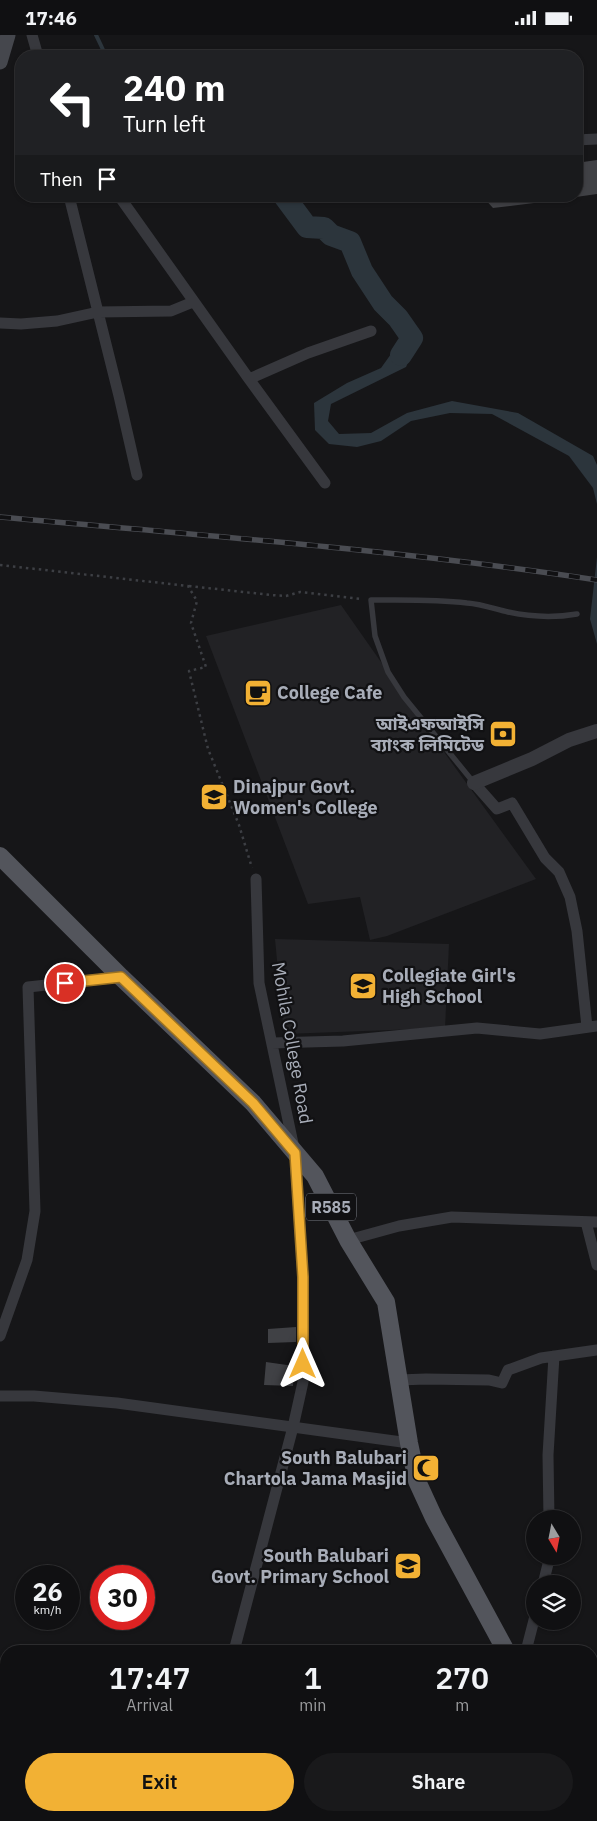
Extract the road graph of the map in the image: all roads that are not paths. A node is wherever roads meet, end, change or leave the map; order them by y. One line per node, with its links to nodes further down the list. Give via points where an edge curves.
1 (8, 35): 4 (main road)
2 (32, 35): 3 (street)
3 (36, 50)
4 (0, 63)
5 (597, 139): 6 (street)
6 (583, 140)
7 (70, 202): 10 (street)
8 (122, 202): 9 (street)
9 (193, 302): 10 (street, via 171,311); 13 (street)
10 (98, 312): 11 (street, via 57,321); 14 (street)
11 (0, 323)
12 (371, 331): 13 (street, via 308,353)
13 (249, 379): 15 (street)
14 (137, 475)
15 (325, 483)
16 (577, 614): 18 (lane, via 540,617 469,603 371,601 375,636 388,672 404,697)
17 (597, 731): 18 (street, via 569,740)
18 (474, 783): 22 (street, via 498,809 512,803 545,858 558,872 570,897)
19 (0, 856): 21 (main road, R585)
20 (256, 879): 23 (street, Mohila College Road, via 259,983)
21 (121, 977): 24 (main road, R585, via 253,1103); 28 (street, via 28,987 35,1211 27,1260)
22 (592, 1026): 23 (street, via 540,1034 477,1028 343,1041)
23 (272, 1043): 24 (street, Mohila College Road)
24 (295, 1153): 26 (main road, R585, via 315,1176); 33 (street, Mohila College Road, via 303,1277 303,1372)
25 (592, 1222): 26 (street, via 452,1217 399,1226); 27 (street)
26 (348, 1240): 31 (main road, R585, via 386,1302)
27 (597, 1265)
28 (0, 1336)
29 (597, 1350): 30 (street)
30 (554, 1356): 31 (street, via 508,1371 502,1383 489,1380); 35 (street, via 548,1455)
31 (399, 1380): 34 (main road, R585)
32 (0, 1396): 33 (street, via 117,1403)
33 (293, 1427): 34 (street); 37 (street, Mohila College Road)
34 (409, 1443): 38 (main road, R585, via 417,1481 434,1518)
35 (549, 1510)
36 (531, 1630): 39 (street)
37 (236, 1645)
38 (503, 1645)
39 (528, 1645)

